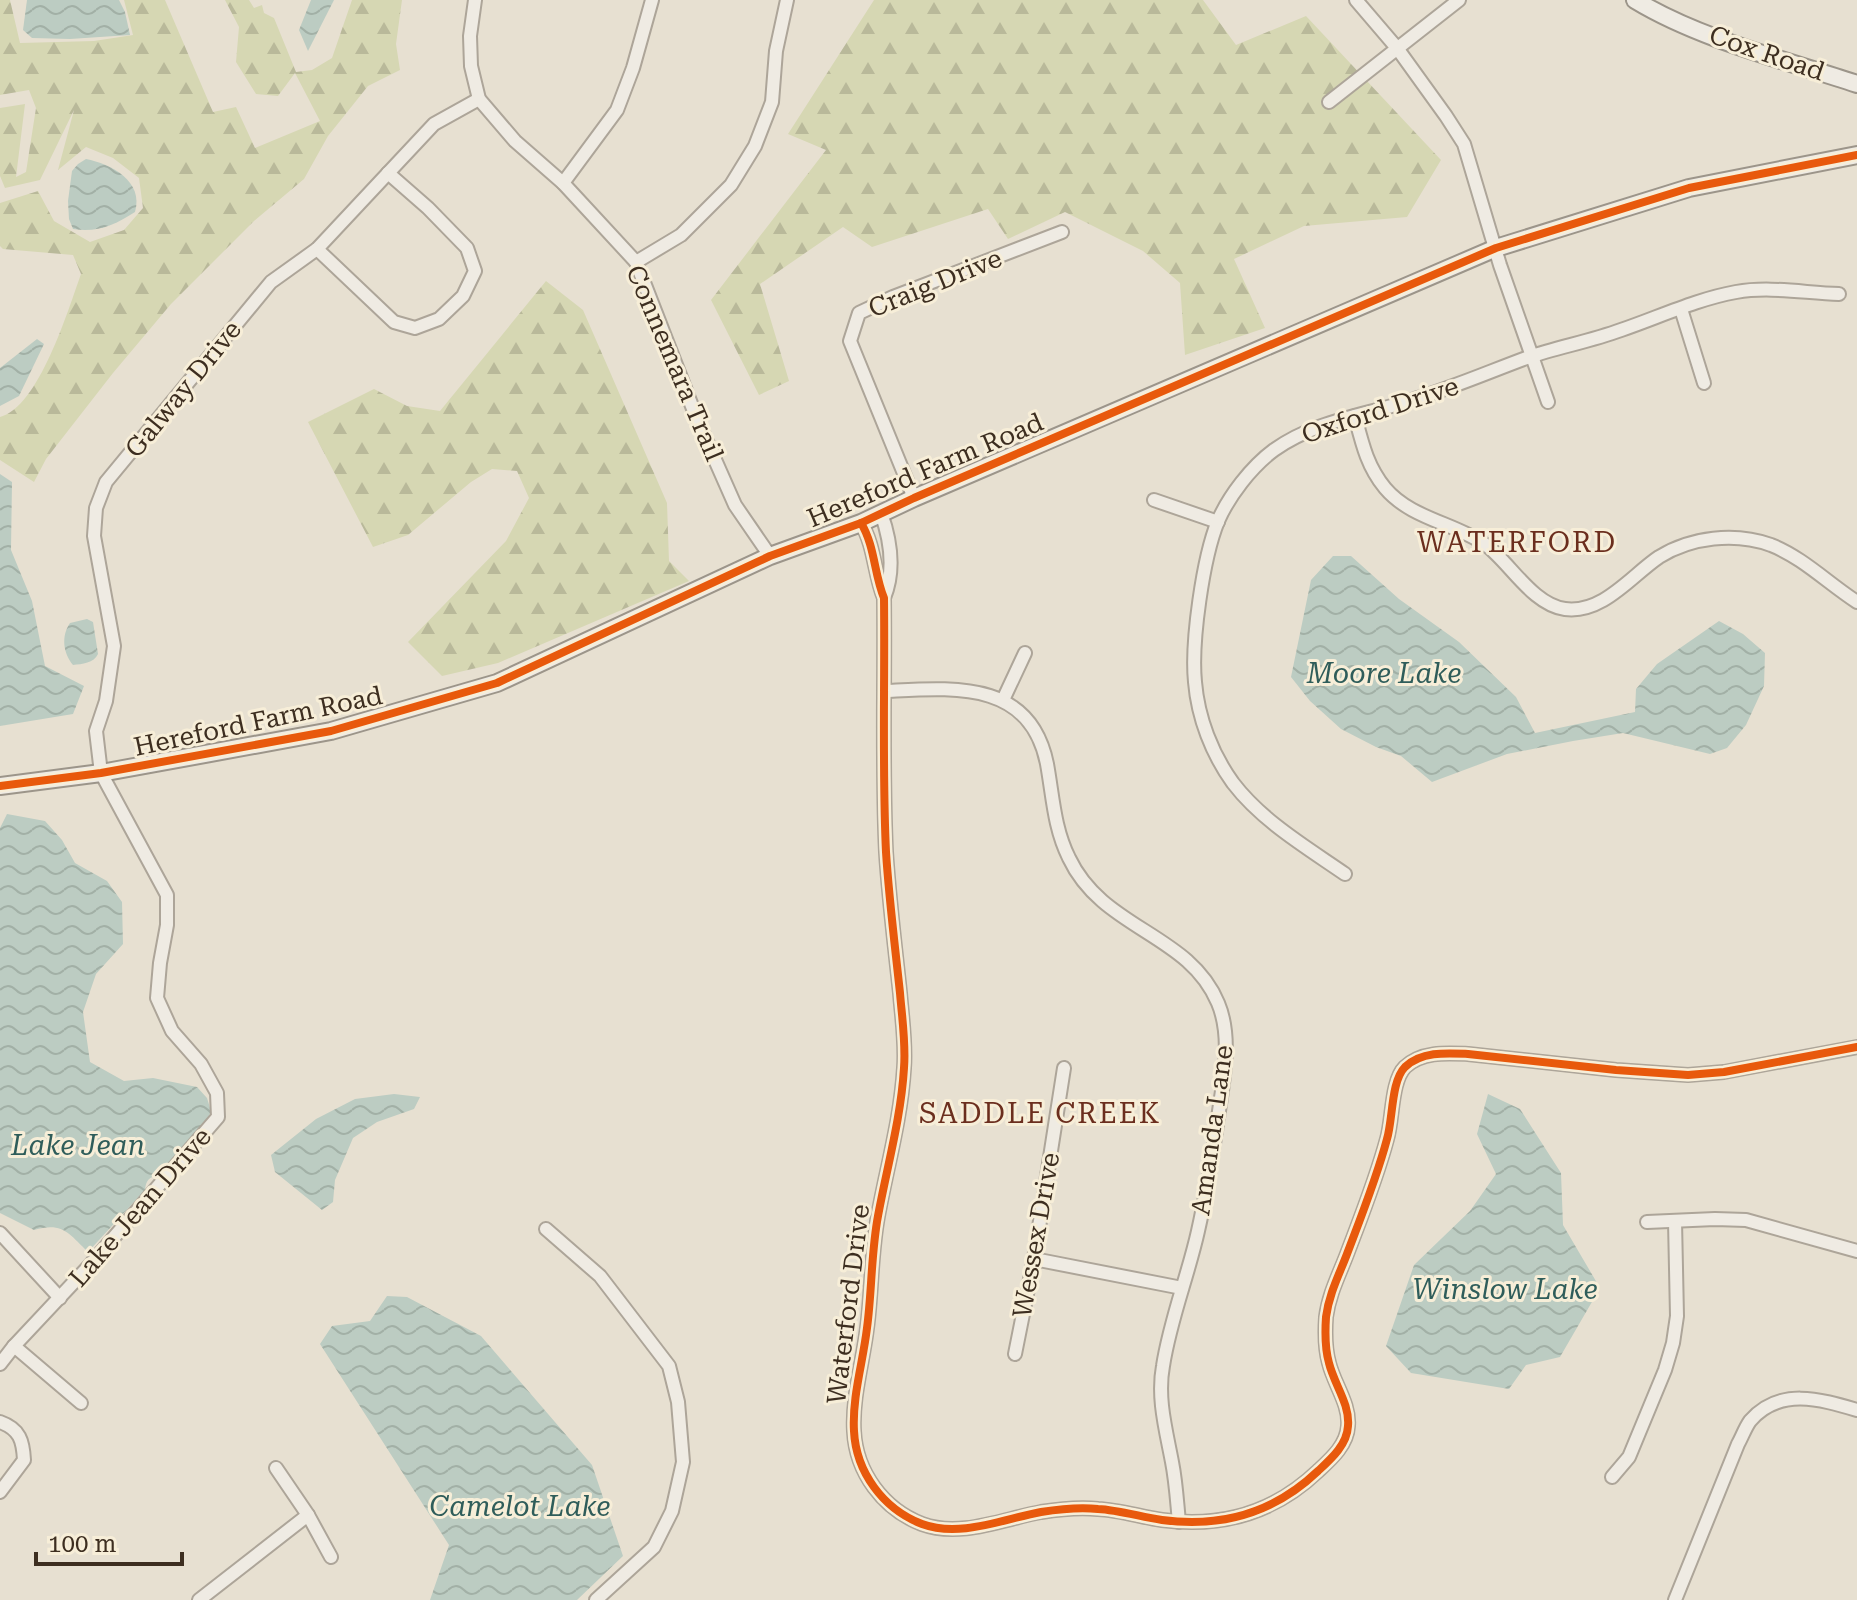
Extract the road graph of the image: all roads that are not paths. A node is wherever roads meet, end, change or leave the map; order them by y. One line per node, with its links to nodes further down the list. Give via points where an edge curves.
1 (475, 0): 9 (street, Connemara Trail, via 471,66)
2 (652, 0): 13 (street, via 617,110)
3 (787, 0): 17 (street, via 772,102 755,146 731,185 681,235)
4 (1356, 0): 7 (street)
5 (1459, 0): 7 (street)
6 (1635, 0): 8 (street, Cox Road, via 1736,44)
7 (1397, 48): 10 (street); 15 (street, via 1464,144)
8 (1857, 84)
9 (479, 99): 12 (street, Galway Drive, via 434,124); 13 (street, Connemara Trail, via 515,141)
10 (1329, 102)
11 (1857, 155): 15 (street, Hereford Farm Road, via 1689,188)
12 (388, 173): 16 (street, Galway Drive); 16 (street, via 467,248 475,271 463,296 439,319 415,328 394,322)
13 (563, 183): 17 (street, Connemara Trail)
14 (1062, 232): 24 (street, Craig Drive, via 859,313 850,341)
15 (1496, 248): 20 (street); 24 (street, Hereford Farm Road)
16 (317, 249): 37 (street, Galway Drive, via 271,282 106,482 96,508 94,536 114,646 96,731)
17 (636, 262): 29 (street, Connemara Trail, via 735,505)
18 (1839, 294): 19 (street, Oxford Drive, via 1738,292)
19 (1681, 309): 20 (street, Oxford Drive); 21 (street)
20 (1532, 356): 22 (street); 23 (street, Oxford Drive)
21 (1704, 383)
22 (1548, 402)
23 (1355, 416): 27 (street, Oxford Drive, via 1296,436 1271,452 1231,497); 33 (street, via 1364,454 1388,491 1484,544 1534,593 1565,609 1603,601 1673,549 1710,539 1773,546)
24 (914, 498): 26 (street, Hereford Farm Road)
25 (1154, 500): 27 (street)
26 (881, 513): 28 (street, Hereford Farm Road); 30 (street, Waterford Drive)
27 (1218, 522): 39 (street, Oxford Drive, via 1203,583 1195,654 1206,734 1232,782 1252,805)
28 (861, 523): 29 (street, Hereford Farm Road); 31 (street, Waterford Drive)
29 (770, 556): 37 (street, Hereford Farm Road, via 497,683 331,731)
30 (891, 567): 31 (street); 32 (street, Waterford Drive)
31 (876, 568): 32 (street, Waterford Drive)
32 (884, 598): 35 (street, Waterford Drive)
33 (1857, 602)
34 (1025, 653): 36 (street)
35 (885, 691): 36 (street, Amanda Lane, via 967,689); 61 (street, Waterford Drive, via 886,856 905,1060 875,1231 855,1408 859,1459 889,1505 931,1527 955,1529 1068,1509)
36 (1003, 700): 48 (street, Amanda Lane, via 1039,738 1060,838 1084,884 1123,919 1191,964 1218,1003 1225,1025 1213,1152)
37 (101, 773): 38 (street, Hereford Farm Road); 49 (street, Lake Jean Drive, via 167,895 157,998 172,1031 201,1064 217,1093 218,1117)
38 (0, 786)
39 (1345, 874)
40 (1857, 1047): 61 (street, Waterford Drive, via 1688,1075 1446,1053 1427,1055 1405,1068 1327,1315 1329,1363 1349,1422 1345,1438 1335,1454 1288,1496 1231,1519)
41 (1064, 1068): 47 (street, Wessex Drive)
42 (1675, 1221): 43 (street); 46 (street, via 1746,1220); 58 (street, via 1673,1343 1629,1457)
43 (1647, 1222)
44 (546, 1229): 64 (street, via 600,1276 669,1366 678,1402 683,1462 672,1511 654,1547)
45 (0, 1233): 49 (street)
46 (1857, 1251)
47 (1034, 1259): 48 (street); 51 (street, Wessex Drive)
48 (1182, 1288): 61 (street, Amanda Lane, via 1162,1368 1161,1399)
49 (60, 1298): 50 (street, Lake Jean Drive)
50 (14, 1346): 52 (street, Lake Jean Drive); 54 (street)
51 (1015, 1354)
52 (0, 1364)
53 (1857, 1393): 55 (street)
54 (81, 1403)
55 (1854, 1410): 65 (street, via 1803,1397 1784,1399 1749,1423)
56 (0, 1422): 59 (street, via 23,1440 24,1460)
57 (276, 1468): 60 (street)
58 (1612, 1477)
59 (0, 1492)
60 (308, 1515): 62 (street); 63 (street)
61 (1179, 1522)
62 (331, 1557)
63 (199, 1600)
64 (596, 1600)
65 (1675, 1600)

